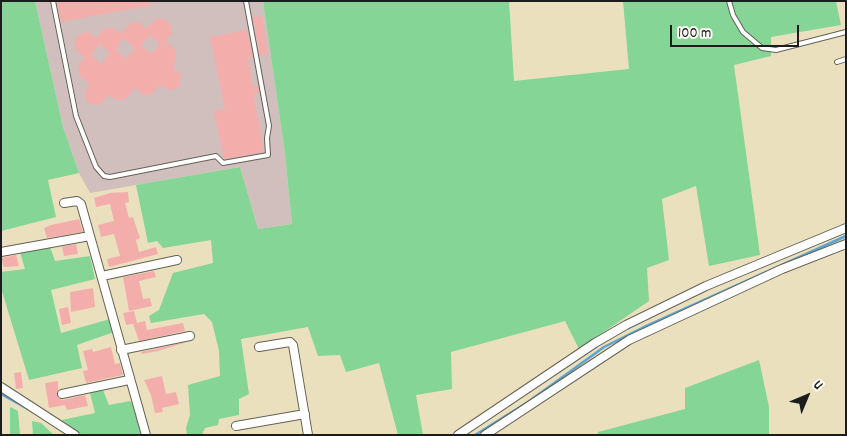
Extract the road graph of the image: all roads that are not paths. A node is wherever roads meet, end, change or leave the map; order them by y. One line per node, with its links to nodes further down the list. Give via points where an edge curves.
1 (53, 1): 2 (lane, via 76,116 96,167 104,176 110,177 216,156 224,164 268,155 270,126)
2 (246, 1)
3 (729, 1): 4 (lane, via 743,32 762,48 776,50)
4 (846, 32)
5 (846, 59): 6 (lane)
6 (837, 62)
7 (64, 203): 9 (street, via 80,203)
8 (846, 228): 12 (street)
9 (90, 236): 11 (street); 15 (street)
10 (846, 244): 14 (street)
11 (1, 252)
12 (781, 255): 14 (street); 16 (street, via 706,286)
13 (178, 260): 15 (street)
14 (785, 266): 18 (street)
15 (102, 276): 20 (street)
16 (627, 327): 18 (street); 29 (street, via 595,343)
17 (190, 336): 20 (street)
18 (631, 338): 30 (street)
19 (259, 347): 24 (street, via 293,344)
20 (121, 350): 21 (street)
21 (129, 380): 23 (street); 27 (street)
22 (1, 387): 26 (street)
23 (62, 394)
24 (305, 414): 25 (street); 28 (street)
25 (236, 426)
26 (75, 435)
27 (146, 435)
28 (308, 435)
29 (458, 435)
30 (485, 435)

